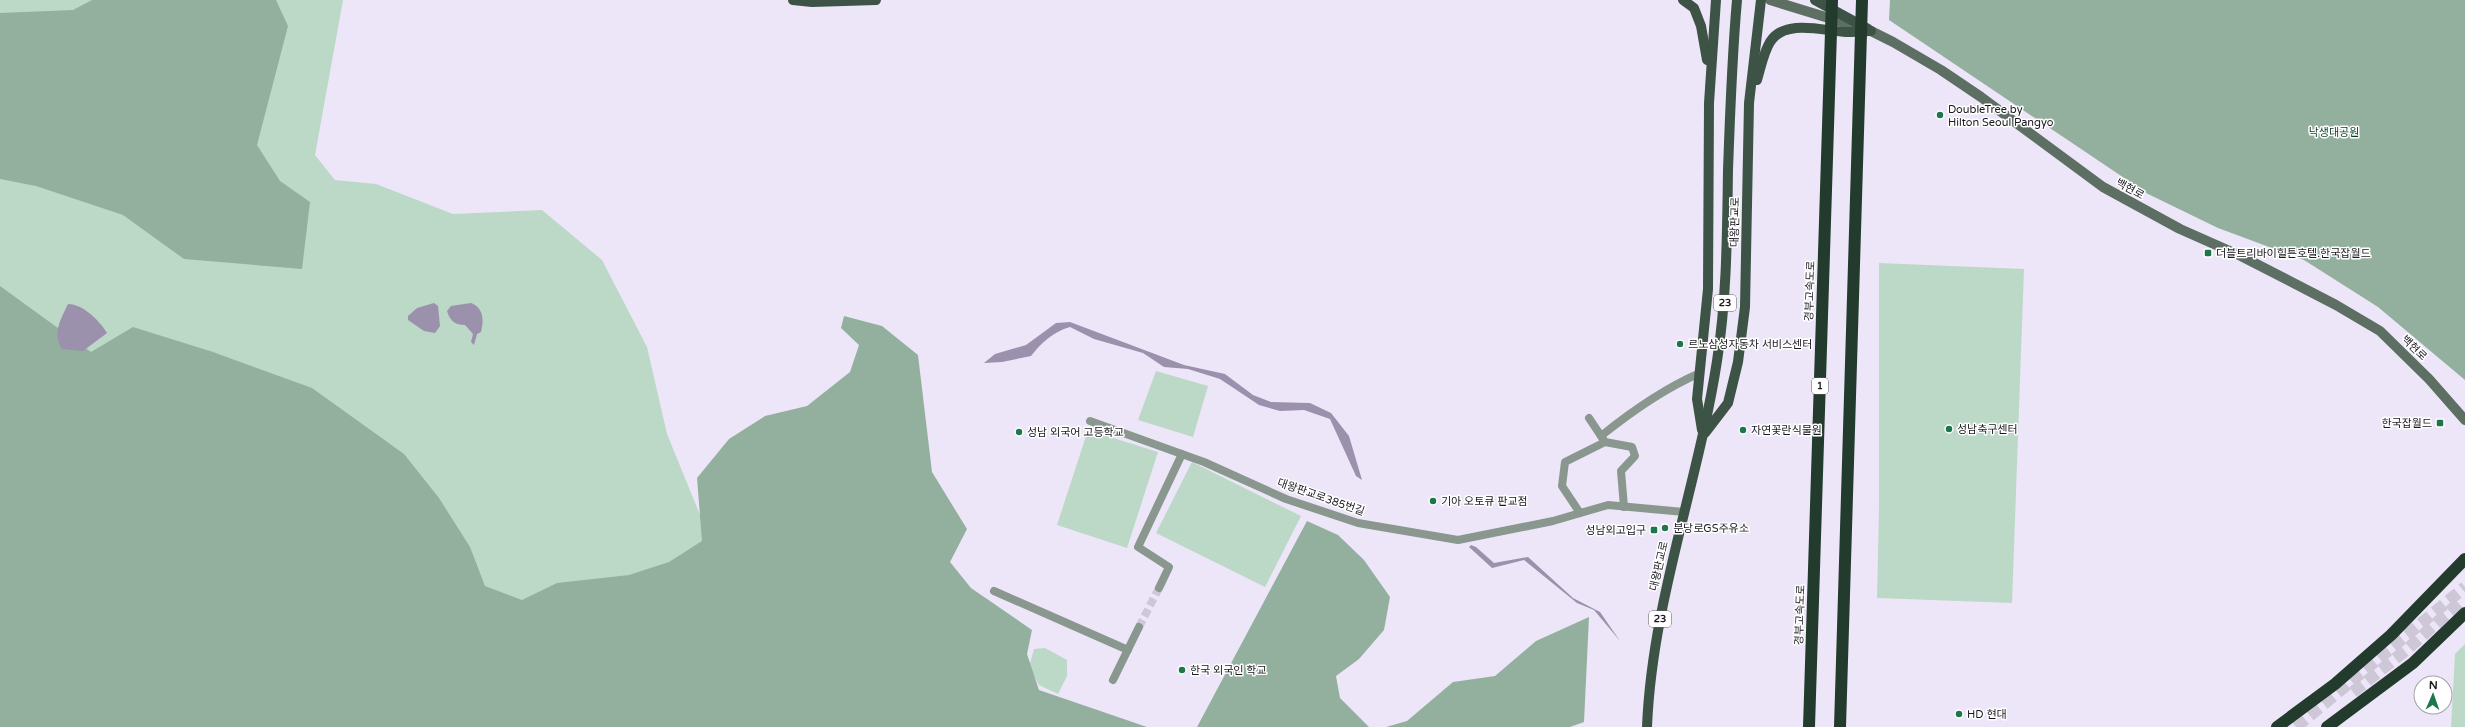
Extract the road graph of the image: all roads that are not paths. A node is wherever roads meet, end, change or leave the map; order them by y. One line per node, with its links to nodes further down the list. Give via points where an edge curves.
1 (793, 0): 2 (main road)
2 (876, 0)
3 (1683, 0): 12 (main road, via 1694,8 1701,26 1706,50)
4 (1716, 0): 12 (main road, 대왕판교로)
5 (1737, 0): 18 (main road, 대왕판교로 / 23, via 1733,46 1724,307)
6 (1761, 0): 13 (main road, 대왕판교로)
7 (1770, 0): 11 (main road, 백현로)
8 (1815, 0): 11 (main road)
9 (1832, 0): 32 (highway, 경부고속도로 / 1)
10 (1862, 0): 33 (highway)
11 (1871, 31): 13 (main road, via 1798,28 1780,33 1771,41 1762,60); 16 (main road, 백현로, via 1941,70 2103,187 2180,229 2241,256 2329,301 2380,331 2429,379)
12 (1709, 103): 14 (main road, 대왕판교로, via 1708,289)
13 (1749, 103): 18 (main road, 대왕판교로, via 1745,307 1738,362 1728,403)
14 (1700, 373): 18 (main road, 대왕판교로, via 1697,399); 19 (street, via 1673,384 1624,417)
15 (1589, 418): 19 (street)
16 (2465, 420)
17 (1090, 421): 20 (street, 대왕판교로385번길)
18 (1703, 436): 22 (main road, 대왕판교로 / 23)
19 (1603, 439): 21 (street, via 1632,447 1635,456 1621,471); 23 (street, via 1565,462 1562,486)
20 (1182, 454): 23 (street, 대왕판교로385번길, via 1286,499 1358,523 1458,540); 25 (street, via 1138,547 1169,566)
21 (1624, 507): 22 (street, 대왕판교로385번길); 23 (street, 대왕판교로385번길, via 1608,505)
22 (1684, 512): 31 (main road, 대왕판교로 / 23, via 1659,621)
23 (1580, 513)
24 (2465, 559): 34 (highway, via 2391,635 2335,684)
25 (1159, 588)
26 (994, 591): 29 (street)
27 (2465, 613): 35 (highway, via 2413,663)
28 (1139, 627): 29 (street)
29 (1128, 650): 30 (street)
30 (1113, 680)
31 (1647, 727)
32 (1809, 727)
33 (1840, 727)
34 (2277, 727)
35 (2327, 727)

